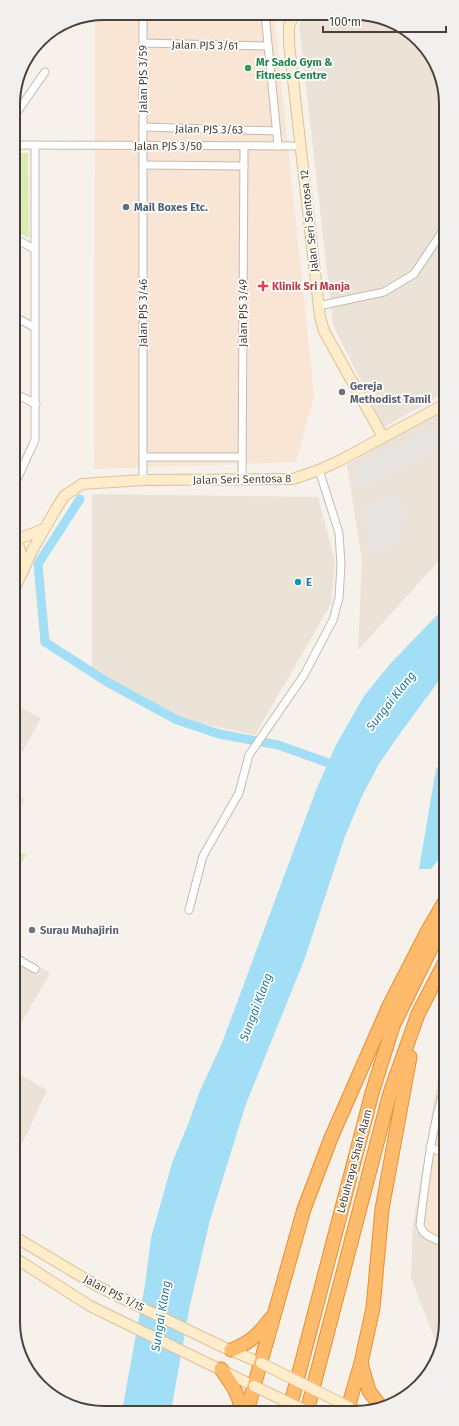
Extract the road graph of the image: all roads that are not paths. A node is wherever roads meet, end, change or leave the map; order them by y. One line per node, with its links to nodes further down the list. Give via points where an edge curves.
1 (143, 20): 4 (street, Jalan PJS 3/59)
2 (266, 20): 5 (street)
3 (292, 20): 15 (main road, Jalan Seri Sentosa 12, via 289,44)
4 (143, 43): 5 (street, Jalan PJS 3/61); 8 (street, Jalan PJS 3/59)
5 (268, 46): 9 (street)
6 (45, 72): 7 (street)
7 (20, 108)
8 (143, 127): 9 (street, Jalan PJS 3/63); 12 (street, Jalan PJS 3/59)
9 (276, 131): 14 (street)
10 (20, 145): 11 (street, Jalan PJS 3/50)
11 (35, 145): 12 (street, Jalan PJS 3/50); 20 (street)
12 (143, 146): 13 (street, Jalan PJS 3/50); 16 (street, Jalan PJS 3/46)
13 (244, 146): 14 (street, Jalan PJS 3/50); 17 (street, Jalan PJS 3/49)
14 (278, 146): 15 (street, Jalan PJS 3/50)
15 (301, 146): 21 (main road, Jalan Seri Sentosa 12)
16 (143, 165): 17 (street); 29 (street, Jalan PJS 3/46)
17 (244, 166): 28 (street, Jalan PJS 3/49)
18 (439, 237): 21 (street, via 414,274 384,292)
19 (20, 242): 20 (street)
20 (35, 249): 23 (street)
21 (318, 306): 27 (main road, Jalan Seri Sentosa 12, via 324,331)
22 (20, 319): 23 (street)
23 (34, 327): 25 (street)
24 (20, 396): 25 (street)
25 (36, 404): 31 (street, via 34,443)
26 (439, 407): 27 (main road, Jalan Seri Sentosa 8)
27 (383, 437): 30 (main road, Jalan Seri Sentosa 8)
28 (242, 456): 29 (street); 33 (street, Jalan PJS 3/49)
29 (143, 457): 32 (street, Jalan PJS 3/46)
30 (319, 470): 33 (main road, Jalan Seri Sentosa 8, via 293,479); 41 (street, via 339,533 339,598 333,620 304,675 249,755 239,793 203,856)
31 (20, 473)
32 (143, 480): 33 (main road, Jalan Seri Sentosa 8); 34 (main road, Jalan Seri Sentosa 8, via 82,484 64,496)
33 (242, 480)
34 (44, 529): 35 (main road); 37 (main road, Jalan Seri Sentosa 8)
35 (20, 538)
36 (20, 542): 37 (main road)
37 (33, 549): 39 (main road, Jalan Seri Sentosa 8)
38 (20, 552): 39 (main road)
39 (23, 572): 40 (main road, Jalan Seri Sentosa 8)
40 (20, 578)
41 (189, 910)
42 (439, 911): 54 (highway, via 389,1006 331,1138 304,1209)
43 (439, 932): 63 (highway, Lebuhraya Shah Alam, via 393,1026 372,1092)
44 (20, 961): 45 (street)
45 (35, 969)
46 (439, 974): 47 (highway, Lebuhraya Shah Alam)
47 (418, 1014): 57 (highway, via 382,1209 373,1308); 65 (highway, Lebuhraya Shah Alam, via 390,1093)
48 (439, 1106): 49 (street)
49 (430, 1147): 50 (street); 52 (street, via 420,1225 425,1234)
50 (439, 1151)
51 (20, 1240): 55 (main road, Jalan PJS 1/15, via 99,1287)
52 (439, 1241)
53 (20, 1261): 58 (main road, Jalan PJS 1/15, via 90,1306)
54 (274, 1314): 55 (highway, via 245,1345); 56 (highway)
55 (227, 1349): 56 (main road, Jalan PJS 1/15)
56 (261, 1363): 59 (highway); 66 (main road, Jalan PJS 1/15, bridge)
57 (360, 1363): 60 (highway, via 369,1391); 67 (highway)
58 (218, 1368): 59 (main road, Jalan PJS 1/15); 61 (highway, via 235,1389)
59 (254, 1386): 62 (highway); 64 (main road, Jalan PJS 1/15, bridge)
60 (378, 1403)
61 (241, 1406)
62 (248, 1406)
63 (290, 1406)
64 (296, 1406)
65 (308, 1406)
66 (343, 1406)
67 (352, 1406)

